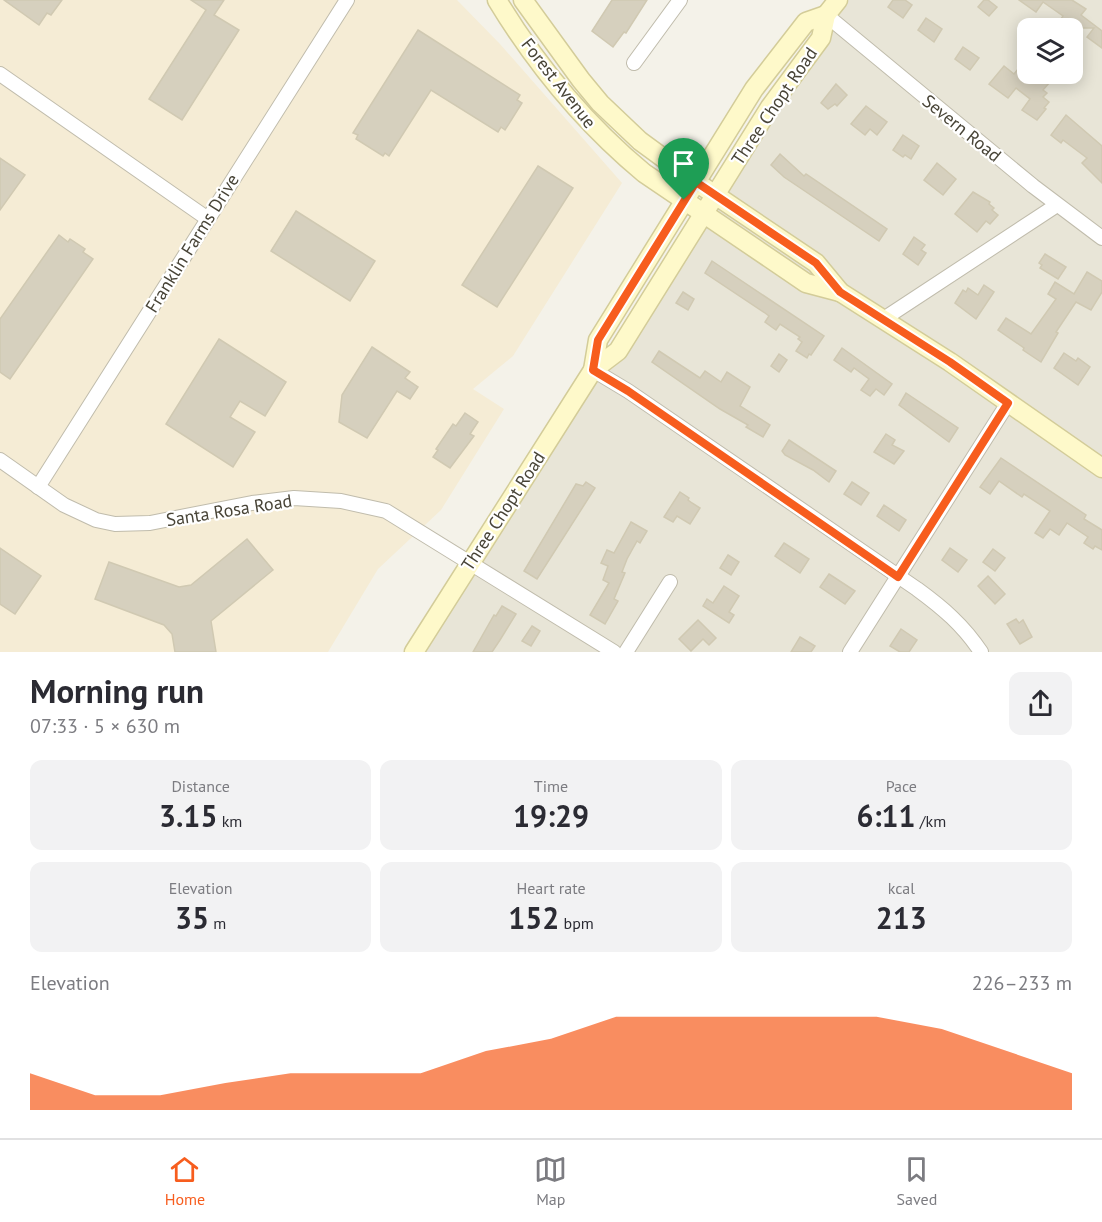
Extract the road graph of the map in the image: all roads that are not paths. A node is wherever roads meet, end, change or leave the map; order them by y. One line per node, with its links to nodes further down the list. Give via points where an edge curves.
1 (347, 0): 14 (street, Franklin Farms Drive)
2 (497, 0): 11 (main road, Forest Avenue, via 548,74 591,127 644,173)
3 (523, 0): 9 (main road, Forest Avenue, via 600,103 640,141)
4 (680, 0): 7 (street)
5 (838, 0): 6 (main road, Three Chopt Road)
6 (826, 15): 9 (main road, Three Chopt Road, via 806,22 777,57); 10 (main road, Three Chopt Road, via 821,38 775,99); 12 (street, Severn Road)
7 (633, 63)
8 (0, 74): 14 (street)
9 (696, 182): 10 (main road, Forest Avenue); 11 (main road, Three Chopt Road)
10 (715, 195): 13 (main road, Three Chopt Road); 16 (main road, Forest Avenue, via 816,263)
11 (684, 200): 13 (main road, Forest Avenue); 18 (main road, Three Chopt Road, via 598,340)
12 (1057, 205): 15 (street, Severn Road); 17 (street)
13 (704, 213): 16 (main road, Forest Avenue, via 806,283); 18 (main road, Three Chopt Road, via 618,351)
14 (208, 219): 22 (street, Franklin Farms Drive)
15 (1102, 238)
16 (840, 292): 17 (main road, Forest Avenue)
17 (882, 320): 19 (main road, Forest Avenue)
18 (593, 370): 23 (main road, Three Chopt Road); 24 (street)
19 (1008, 403): 21 (main road, Forest Avenue); 24 (street)
20 (0, 460): 22 (street, Santa Rosa Road)
21 (1102, 468)
22 (38, 487): 23 (street, Santa Rosa Road, via 76,512 122,524 150,523 276,500 341,501 386,511)
23 (470, 562): 26 (main road, Three Chopt Road); 27 (street, Santa Rosa Road)
24 (898, 577): 29 (street); 30 (street, via 945,610 968,632)
25 (670, 582): 28 (street)
26 (414, 652)
27 (614, 652)
28 (627, 652)
29 (850, 652)
30 (981, 652)

